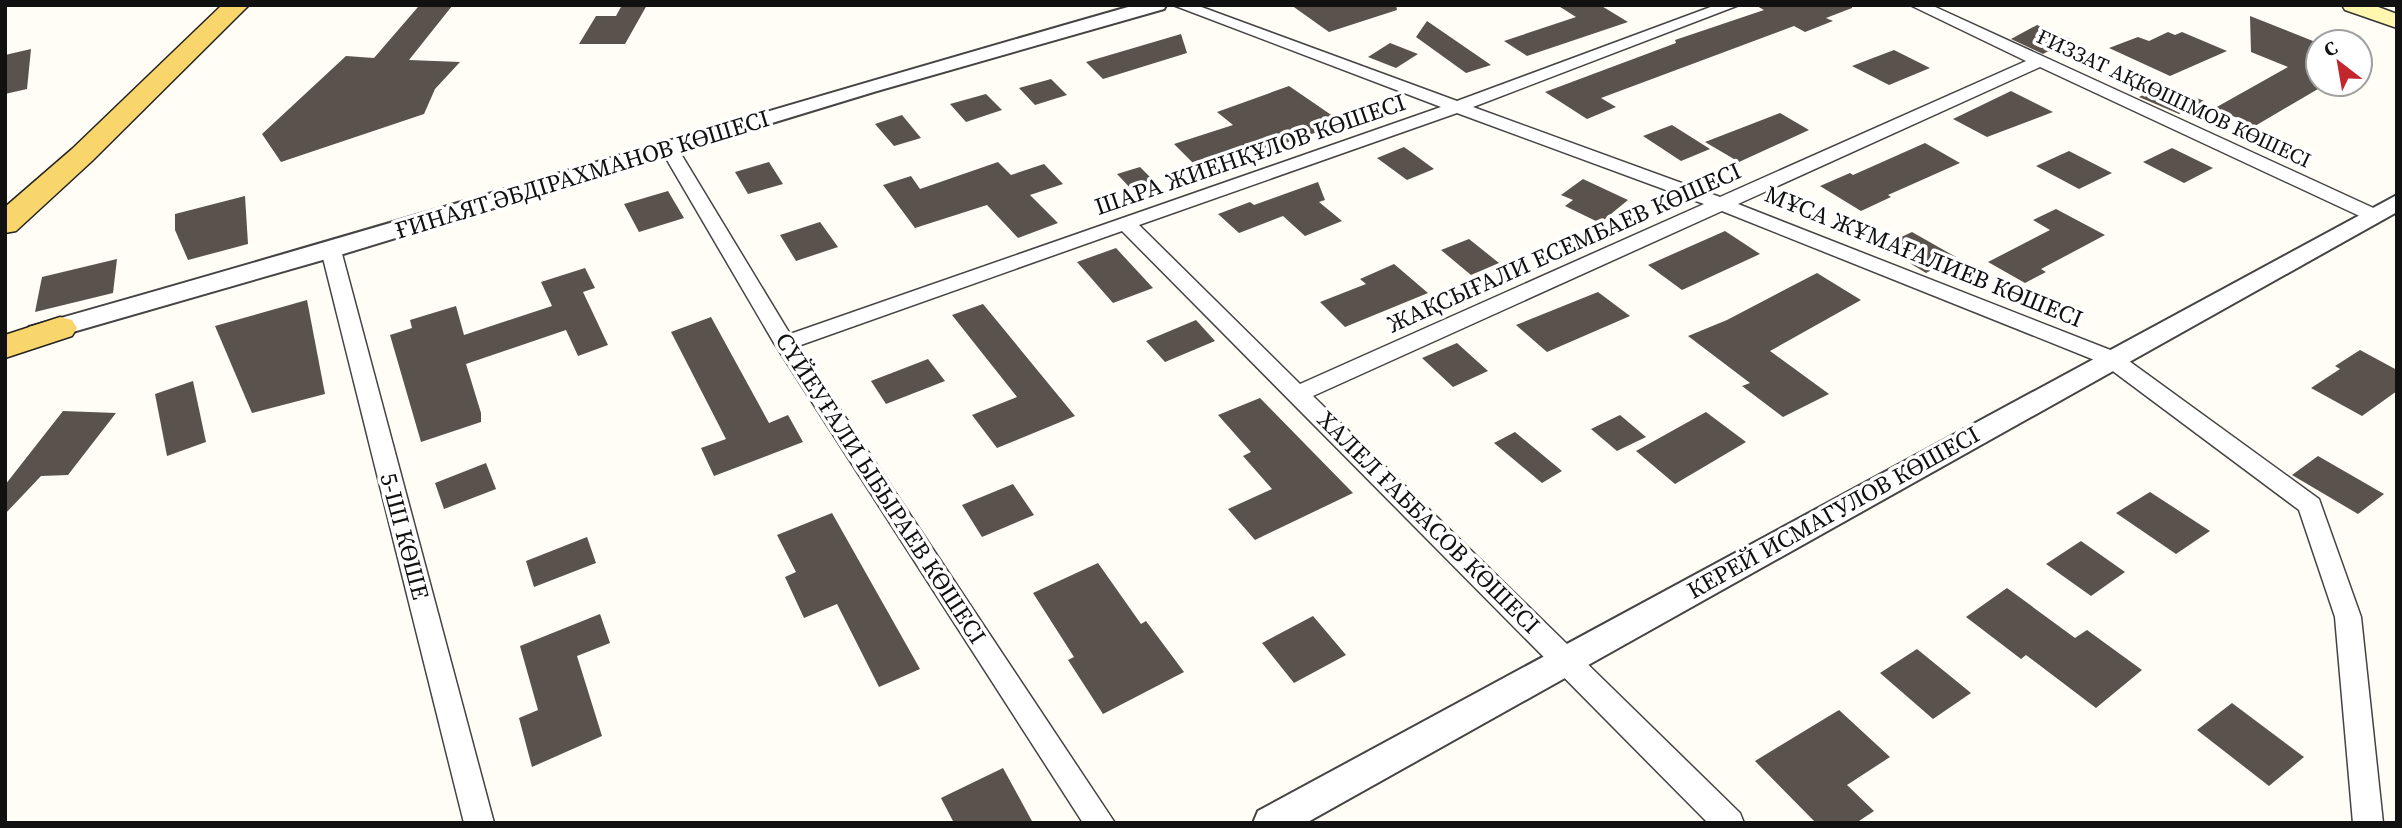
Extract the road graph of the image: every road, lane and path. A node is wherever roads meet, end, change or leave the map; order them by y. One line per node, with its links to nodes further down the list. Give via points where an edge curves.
1 (215, 5): 12 (main road)
2 (237, 5): 15 (main road)
3 (1157, 5): 11 (street, ҒИНАЯТ ӘБДІРАХМАНОВ КӨШЕСІ)
4 (1181, 5): 10 (street, МҰСА ЖҰМАҒАЛИЕВ КӨШЕСІ)
5 (1731, 5): 10 (street, ШАРА ЖИЕНҚҰЛОВ КӨШЕСІ)
6 (1918, 5): 9 (street, ҒИЗЗАТ АҚКӨШІМОВ КӨШЕСI)
7 (2353, 5): 8 (main road)
8 (2397, 22)
9 (2040, 61): 13 (street, ЖАҚСЫҒАЛИ ЕСЕМБАЕВ КӨШЕСI); 14 (street, ҒИЗЗАТ АҚКӨШІМОВ КӨШЕСI)
10 (1454, 108): 13 (street, МҰСА ЖҰМАҒАЛИЕВ КӨШЕСІ); 16 (street, ШАРА ЖИЕНҚҰЛОВ КӨШЕСІ)
11 (669, 148): 17 (street, ҒИНАЯТ ӘБДІРАХМАНОВ КӨШЕСІ); 21 (street, СҮЙЕУҒАЛИ ЫБЫРАЕВ КӨШЕСI)
12 (5, 197)
13 (1721, 204): 23 (street, МҰСА ЖҰМАҒАЛИЕВ КӨШЕСІ); 24 (street, ЖАҚСЫҒАЛИ ЕСЕМБАЕВ КӨШЕСI)
14 (2385, 208): 23 (street, КЕРЕЙ ИСМАГУЛОВ КӨШЕСІ)
15 (5, 224)
16 (1126, 224): 21 (street, ШАРА ЖИЕНҚҰЛОВ КӨШЕСІ); 24 (street, ХАЛЕЛ ҒАББАСОВ КӨШЕСІ)
17 (331, 250): 18 (street, ҒИНАЯТ ӘБДІРАХМАНОВ КӨШЕСІ); 26 (street, 5-ШI КӨШЕ)
18 (60, 328): 19 (main road); 20 (street, ҒИНАЯТ ӘБДІРАХМАНОВ КӨШЕСІ); 22 (main road)
19 (5, 331)
20 (5, 339)
21 (785, 343): 27 (street, СҮЙЕУҒАЛИ ЫБЫРАЕВ КӨШЕСI)
22 (5, 347)
23 (2110, 358): 25 (street, КЕРЕЙ ИСМАГУЛОВ КӨШЕСІ); 30 (street, МҰСА ЖҰМАҒАЛИЕВ КӨШЕСІ, via 2310,505 2348,617)
24 (1299, 393): 25 (street, ХАЛЕЛ ҒАББАСОВ КӨШЕСІ)
25 (1566, 660): 28 (street, КЕРЕЙ ИСМАГУЛОВ КӨШЕСІ); 29 (street, ХАЛЕЛ ҒАББАСОВ КӨШЕСІ)
26 (479, 823)
27 (1100, 823)
28 (1271, 823)
29 (1730, 823)
30 (2368, 823)

